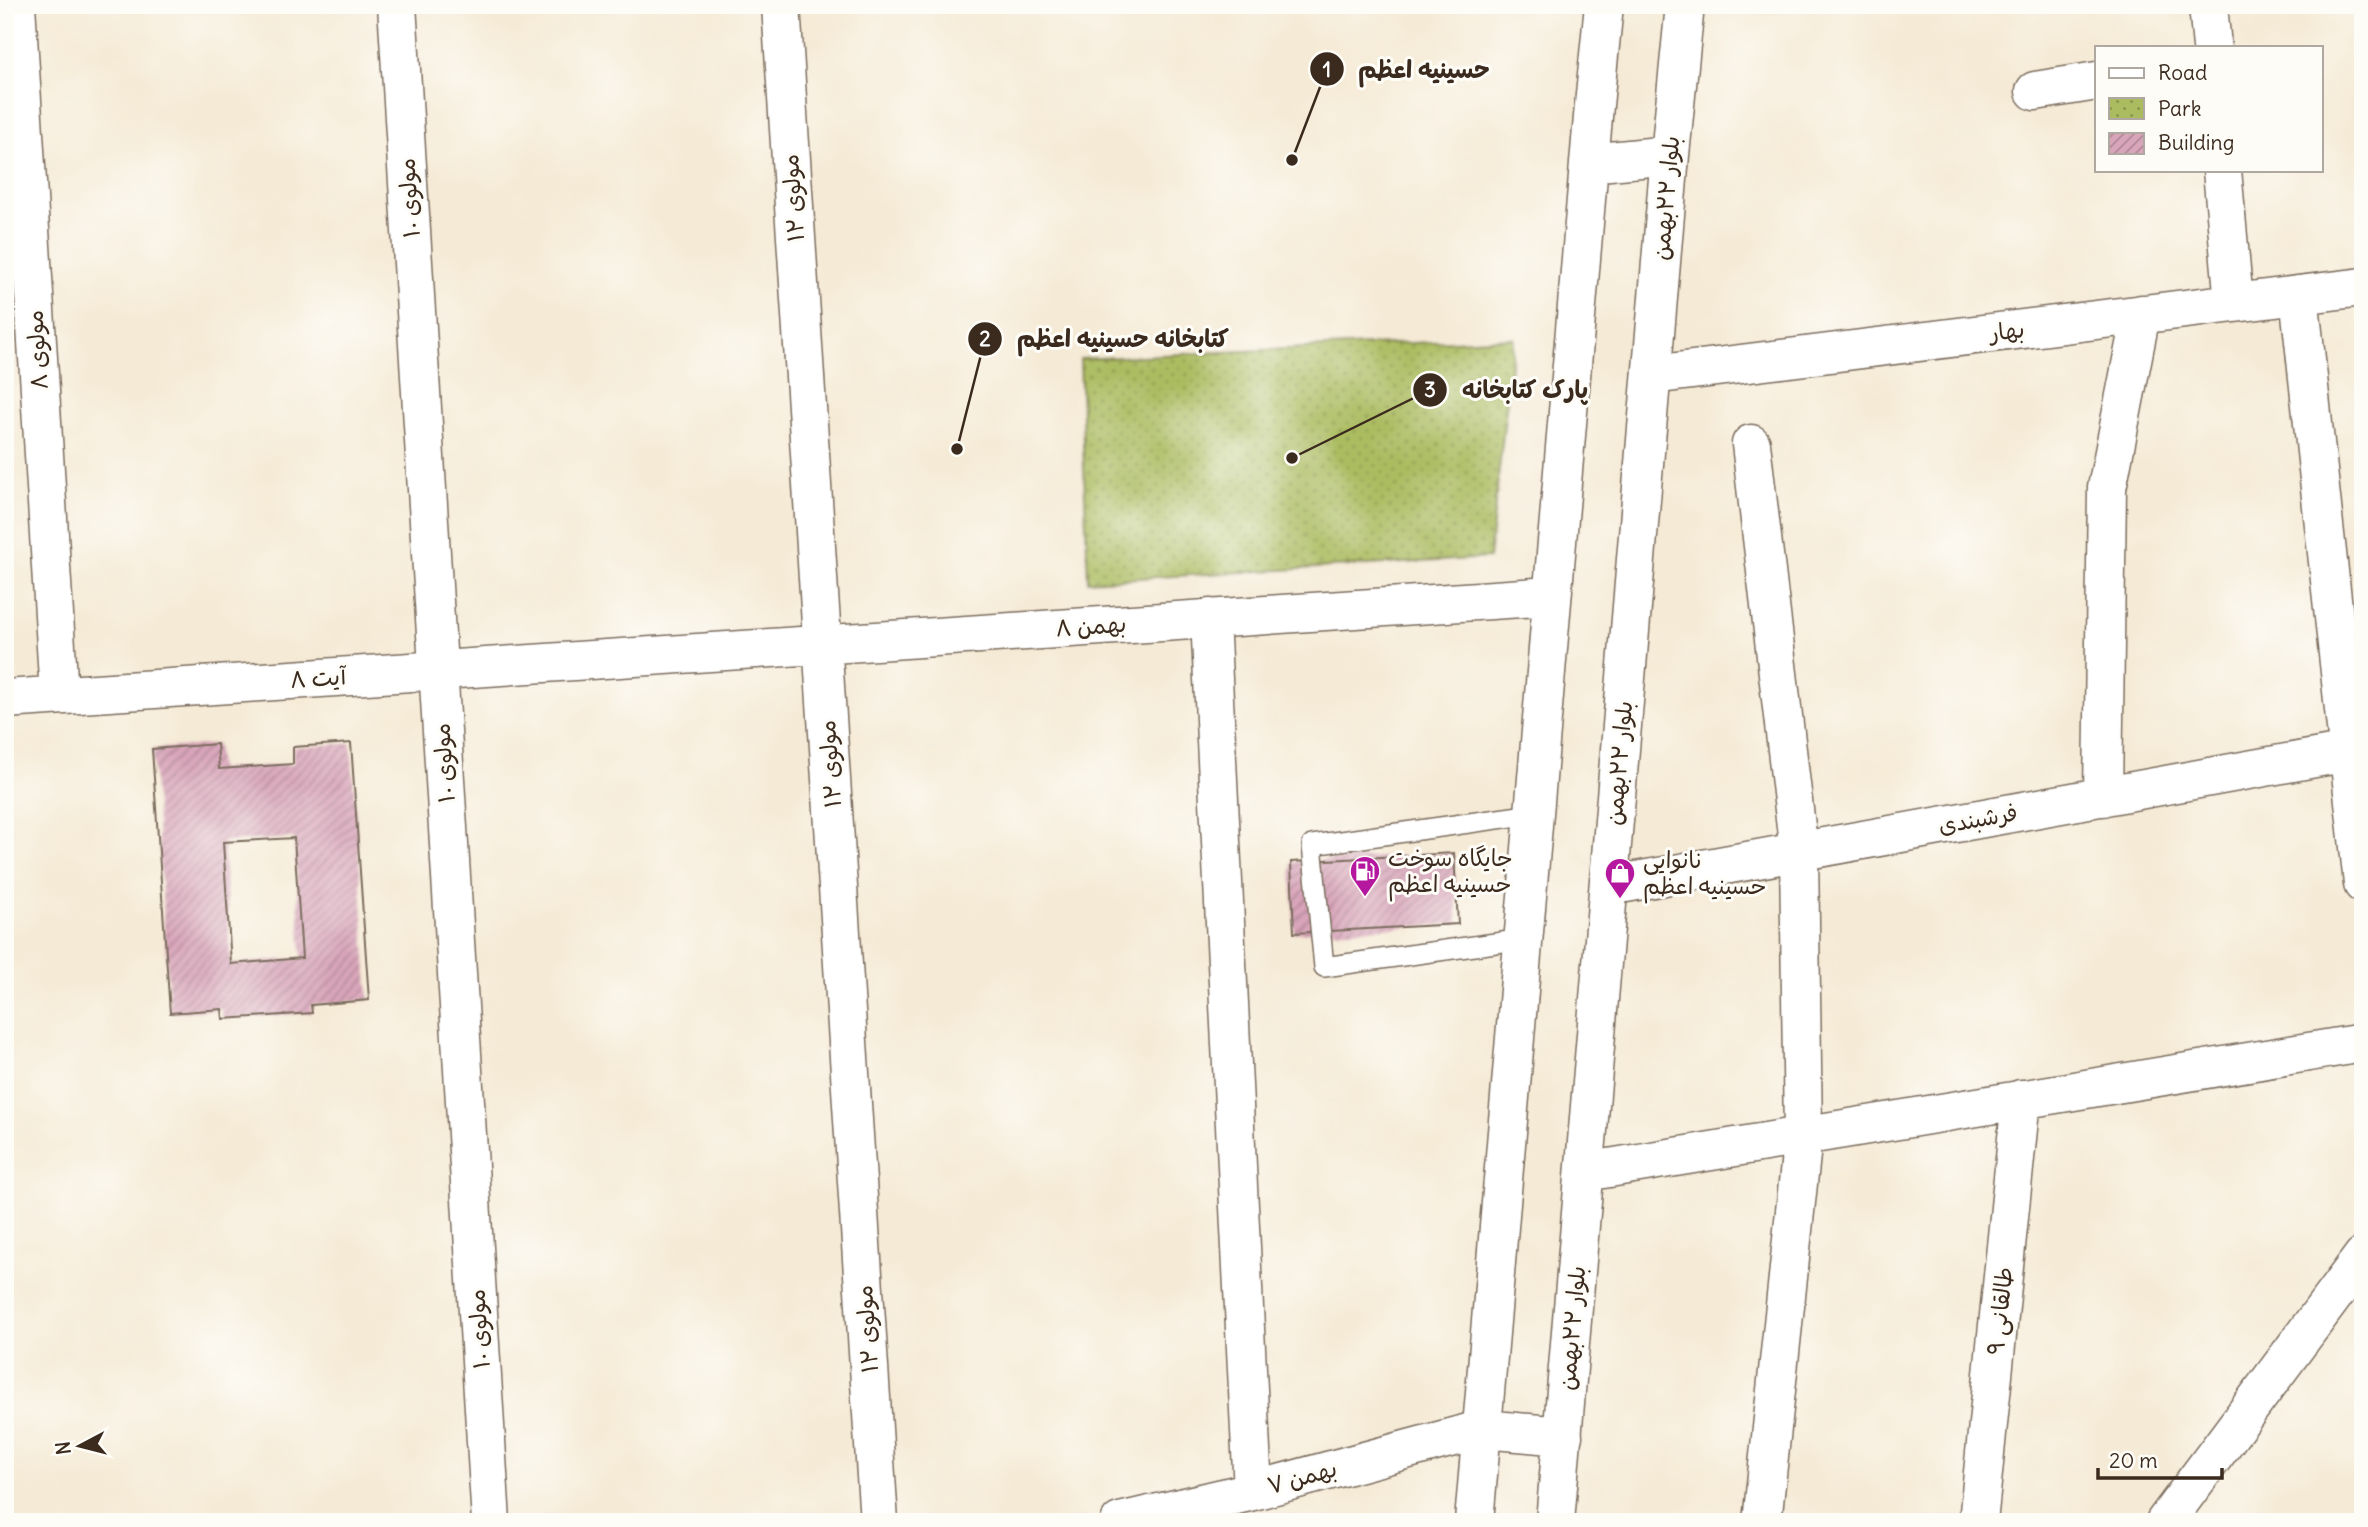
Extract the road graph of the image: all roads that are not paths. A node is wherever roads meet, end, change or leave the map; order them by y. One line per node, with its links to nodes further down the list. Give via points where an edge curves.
1 (16, 5): 24 (street, مولوی ۸)
2 (397, 5): 23 (street, مولوی ۱۰)
3 (781, 5): 21 (street, مولوی ۱۲)
4 (1604, 5): 11 (street)
5 (1685, 5): 10 (street, بلوار ۲۲بهمن)
6 (2208, 5): 7 (street)
7 (2212, 46)
8 (2095, 82): 9 (street)
9 (2035, 91)
10 (1670, 155): 11 (street); 17 (street, بلوار ۲۲بهمن)
11 (1589, 163): 19 (street)
12 (2222, 172): 15 (street)
13 (2363, 287): 14 (street, بهار)
14 (2299, 295): 15 (street, بهار); 26 (street)
15 (2234, 303): 16 (street, بهار)
16 (2141, 314): 17 (street, بهار); 27 (street, via 2107,488)
17 (1652, 375): 31 (street, بلوار ۲۲بهمن)
18 (1751, 443): 29 (street)
19 (1552, 596): 20 (street, بهمن ۸); 28 (street)
20 (1210, 618): 21 (street, بهمن ۸); 40 (street)
21 (822, 644): 22 (street, بهمن ۸); 42 (street, مولوی ۱۲)
22 (631, 657): 23 (street, آیت ۸)
23 (439, 670): 24 (street, آیت ۸); 41 (street, مولوی ۱۰)
24 (59, 695): 25 (street, آیت ۸)
25 (5, 699)
26 (2348, 752): 27 (street, فرشبندی); 30 (street)
27 (2103, 797): 29 (street, فرشبندی)
28 (1534, 814): 32 (street); 32 (lane, via 1312,845 1324,967)
29 (1799, 852): 31 (street, فرشبندی); 35 (street)
30 (2363, 884)
31 (1609, 886): 36 (street, بلوار ۲۲بهمن)
32 (1524, 939): 38 (street)
33 (2363, 1043): 34 (street)
34 (2021, 1099): 35 (street); 47 (street, طالقانی ۹)
35 (1802, 1136): 36 (street); 46 (street)
36 (1585, 1172): 39 (street, بلوار ۲۲بهمن)
37 (2363, 1256): 48 (street)
38 (1483, 1429): 39 (street); 40 (street, بهمن ۷); 44 (street)
39 (1563, 1436): 45 (street, بلوار ۲۲بهمن)
40 (1252, 1491): 43 (street, بهمن ۷)
41 (491, 1522)
42 (879, 1522)
43 (1120, 1522)
44 (1474, 1522)
45 (1555, 1522)
46 (1762, 1522)
47 (1978, 1522)
48 (2165, 1522)

